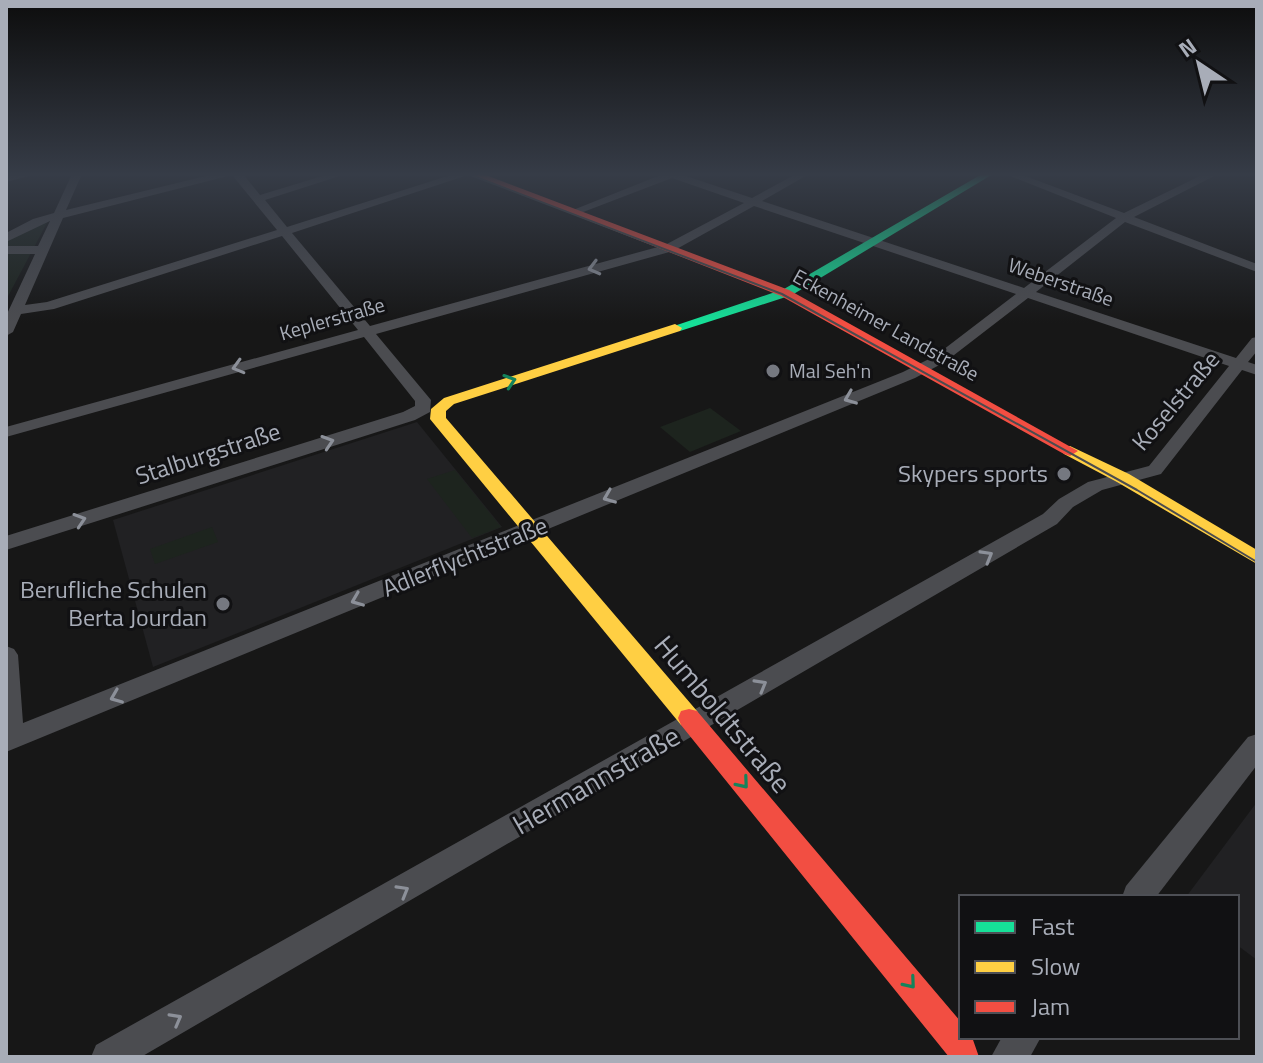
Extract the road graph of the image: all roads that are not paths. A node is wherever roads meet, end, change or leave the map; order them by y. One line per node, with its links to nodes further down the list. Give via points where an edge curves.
1 (34, 224): 12 (street)
2 (52, 224): 16 (street)
3 (278, 224): 11 (street, Humboldtstraße)
4 (311, 224): 11 (street)
5 (605, 224): 14 (street, Eckenheimer Landstraße)
6 (714, 224): 14 (street, Keplerstraße)
7 (824, 224): 13 (street, Weberstraße)
8 (903, 224): 13 (street, Stalburgstraße)
9 (1115, 224): 18 (street, Adlerflychtstraße)
10 (1138, 224): 17 (street)
11 (285, 232): 20 (street, via 49,306); 21 (street, Humboldtstraße)
12 (6, 238)
13 (874, 240): 18 (street, Weberstraße); 19 (street, Stalburgstraße)
14 (669, 248): 19 (street, Eckenheimer Landstraße); 21 (street, Keplerstraße, one-way to 21)
15 (6, 250): 16 (street)
16 (41, 250): 20 (street)
17 (1257, 268)
18 (1025, 291): 24 (street, Weberstraße); 25 (street, Adlerflychtstraße, via 940,359)
19 (785, 293): 25 (street, Eckenheimer Landstraße); 27 (street, Stalburgstraße, one-way to 19)
20 (16, 311): 22 (street)
21 (367, 330): 27 (street, Humboldtstraße); 28 (street, Keplerstraße, one-way to 28)
22 (6, 332)
23 (1257, 341): 24 (street, Koselstraße)
24 (1239, 364): 26 (street, Weberstraße); 29 (street, Koselstraße, via 1155,470)
25 (921, 368): 29 (street, Eckenheimer Landstraße); 30 (street, Adlerflychtstraße, one-way to 30)
26 (1257, 370)
27 (431, 409): 30 (street, Humboldtstraße); 31 (street, Stalburgstraße, one-way to 27)
28 (6, 432)
29 (1123, 478): 32 (street, Eckenheimer Landstraße); 34 (street, Hermannstraße, one-way to 29, via 1050,519 1088,490)
30 (533, 529): 34 (street, Humboldtstraße); 35 (street, Adlerflychtstraße, one-way to 35)
31 (6, 543)
32 (1257, 558)
33 (6, 655): 35 (street)
34 (693, 724): 39 (street, Hermannstraße, one-way to 34); 40 (street, Humboldtstraße, one-way to 40, via 960,1044)
35 (9, 740)
36 (1257, 745): 37 (street)
37 (1139, 895)
38 (1022, 1039): 41 (street)
39 (108, 1057)
40 (964, 1057)
41 (1008, 1057)

